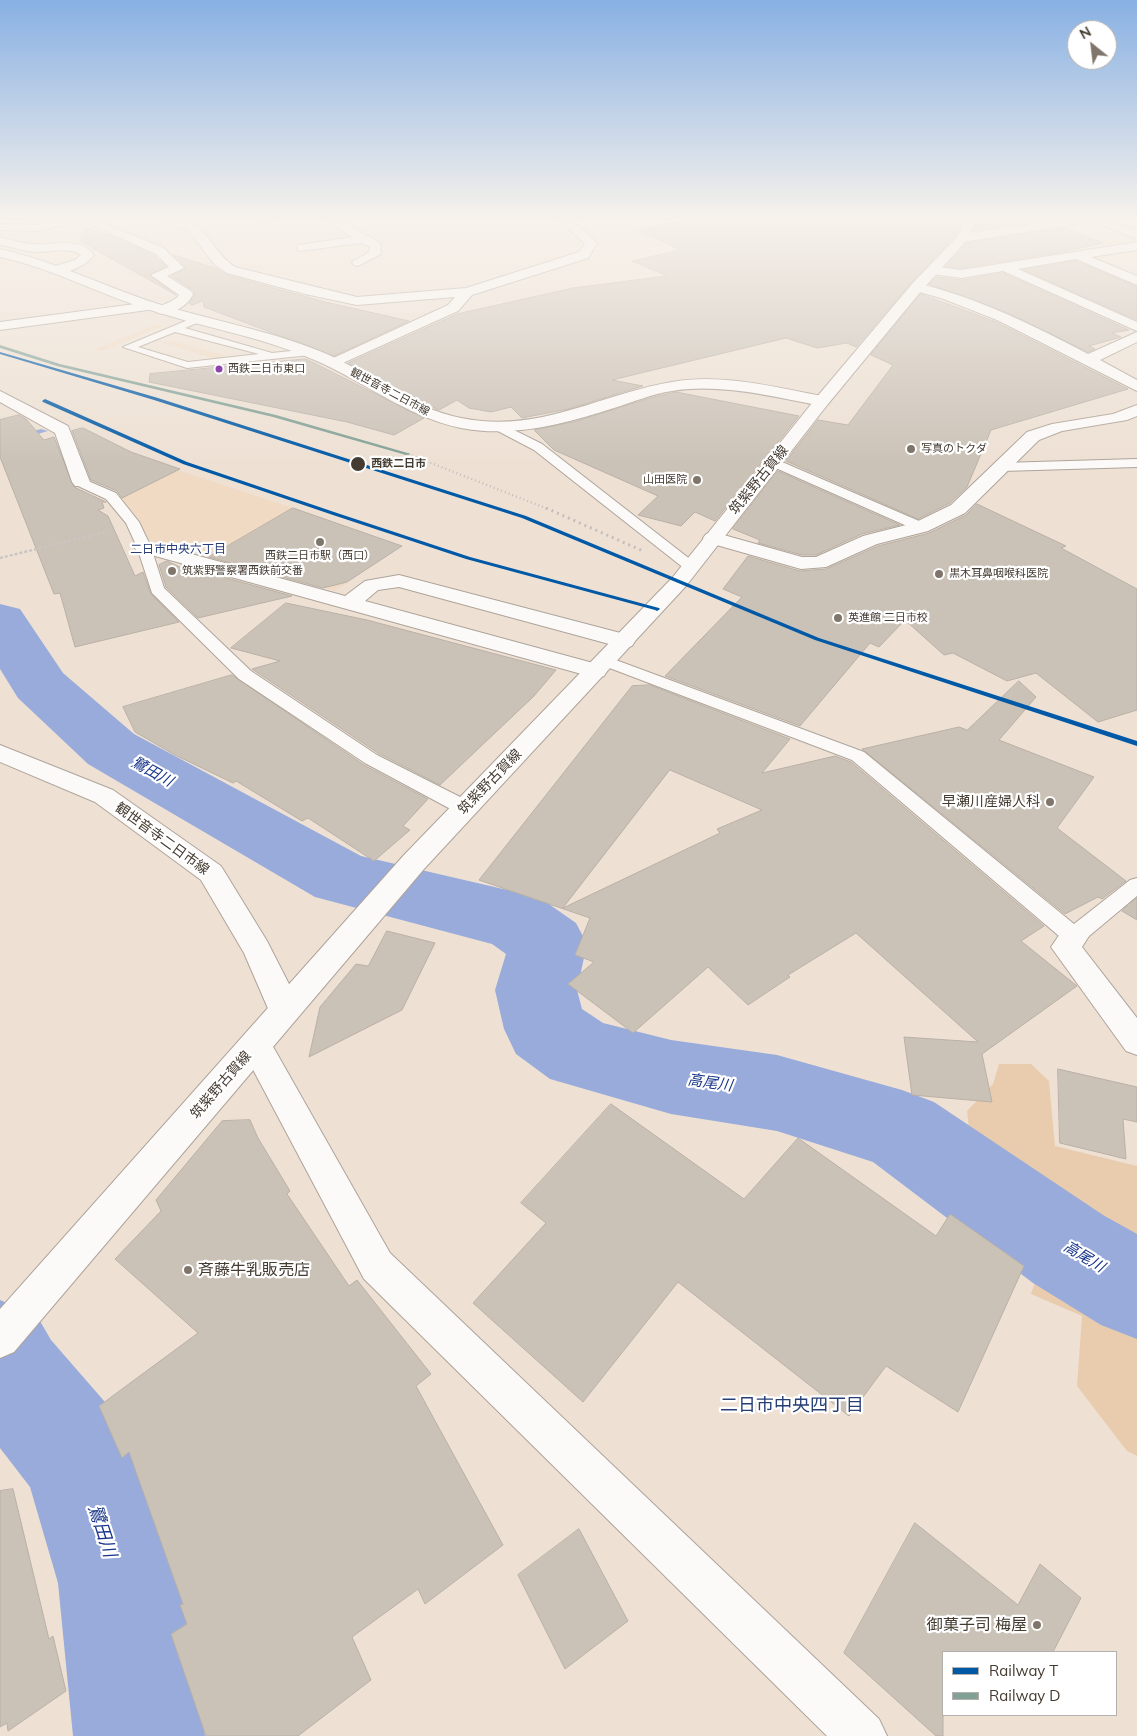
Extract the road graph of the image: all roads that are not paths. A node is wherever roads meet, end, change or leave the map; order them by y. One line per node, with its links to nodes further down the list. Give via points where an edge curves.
1 (139, 301): 7 (street, 観世音寺二日市線)
2 (182, 301): 7 (street)
3 (459, 301): 16 (street, via 453,308)
4 (905, 301): 19 (street, 筑紫野古賀線)
5 (964, 301): 15 (street)
6 (1079, 301): 10 (street)
7 (157, 308): 8 (street, 観世音寺二日市線); 9 (street)
8 (195, 320): 11 (lane); 13 (street, 観世音寺二日市線)
9 (0, 326)
10 (1137, 327)
11 (174, 328): 14 (lane); 14 (lane, via 128,347 187,365)
12 (1137, 336): 15 (street)
13 (310, 352): 14 (lane); 16 (street, 観世音寺二日市線)
14 (278, 356)
15 (1088, 361): 17 (street)
16 (334, 363): 22 (street, 観世音寺二日市線, via 436,416 474,426)
17 (1137, 386)
18 (0, 396): 27 (street, via 62,430)
19 (822, 400): 22 (street, 観世音寺二日市線, via 724,385 682,385 548,421); 24 (street, 筑紫野古賀線)
20 (1137, 410): 21 (street)
21 (1113, 419): 23 (street); 26 (street, via 1069,424 1042,432 1033,436)
22 (498, 426): 31 (lane, via 538,447)
23 (1137, 427)
24 (774, 462): 28 (lane); 29 (street, 筑紫野古賀線)
25 (1137, 463): 26 (lane)
26 (1002, 467): 28 (street, via 958,509)
27 (81, 482): 30 (lane, via 111,496 133,526)
28 (921, 527): 29 (street, via 870,540 819,563 801,563)
29 (713, 538): 31 (street, 筑紫野古賀線)
30 (144, 548): 32 (street); 36 (lane, via 157,590 245,674 371,759)
31 (690, 566): 33 (street, 筑紫野古賀線)
32 (349, 602): 33 (street, via 372,585 399,581); 34 (street)
33 (624, 642): 34 (street, 筑紫野古賀線)
34 (601, 666): 36 (street, 筑紫野古賀線); 38 (lane, via 858,756)
35 (0, 753): 39 (street, 観世音寺二日市線, via 104,796 211,873 257,949)
36 (466, 808): 39 (street, 筑紫野古賀線, via 414,862 343,945)
37 (1137, 885): 38 (lane)
38 (1074, 936): 40 (street, via 1066,946)
39 (280, 999): 41 (street, 筑紫野古賀線)
40 (1137, 1042)
41 (256, 1045): 42 (street, 筑紫野古賀線); 43 (street, via 377,1266)
42 (0, 1338)
43 (862, 1736)

